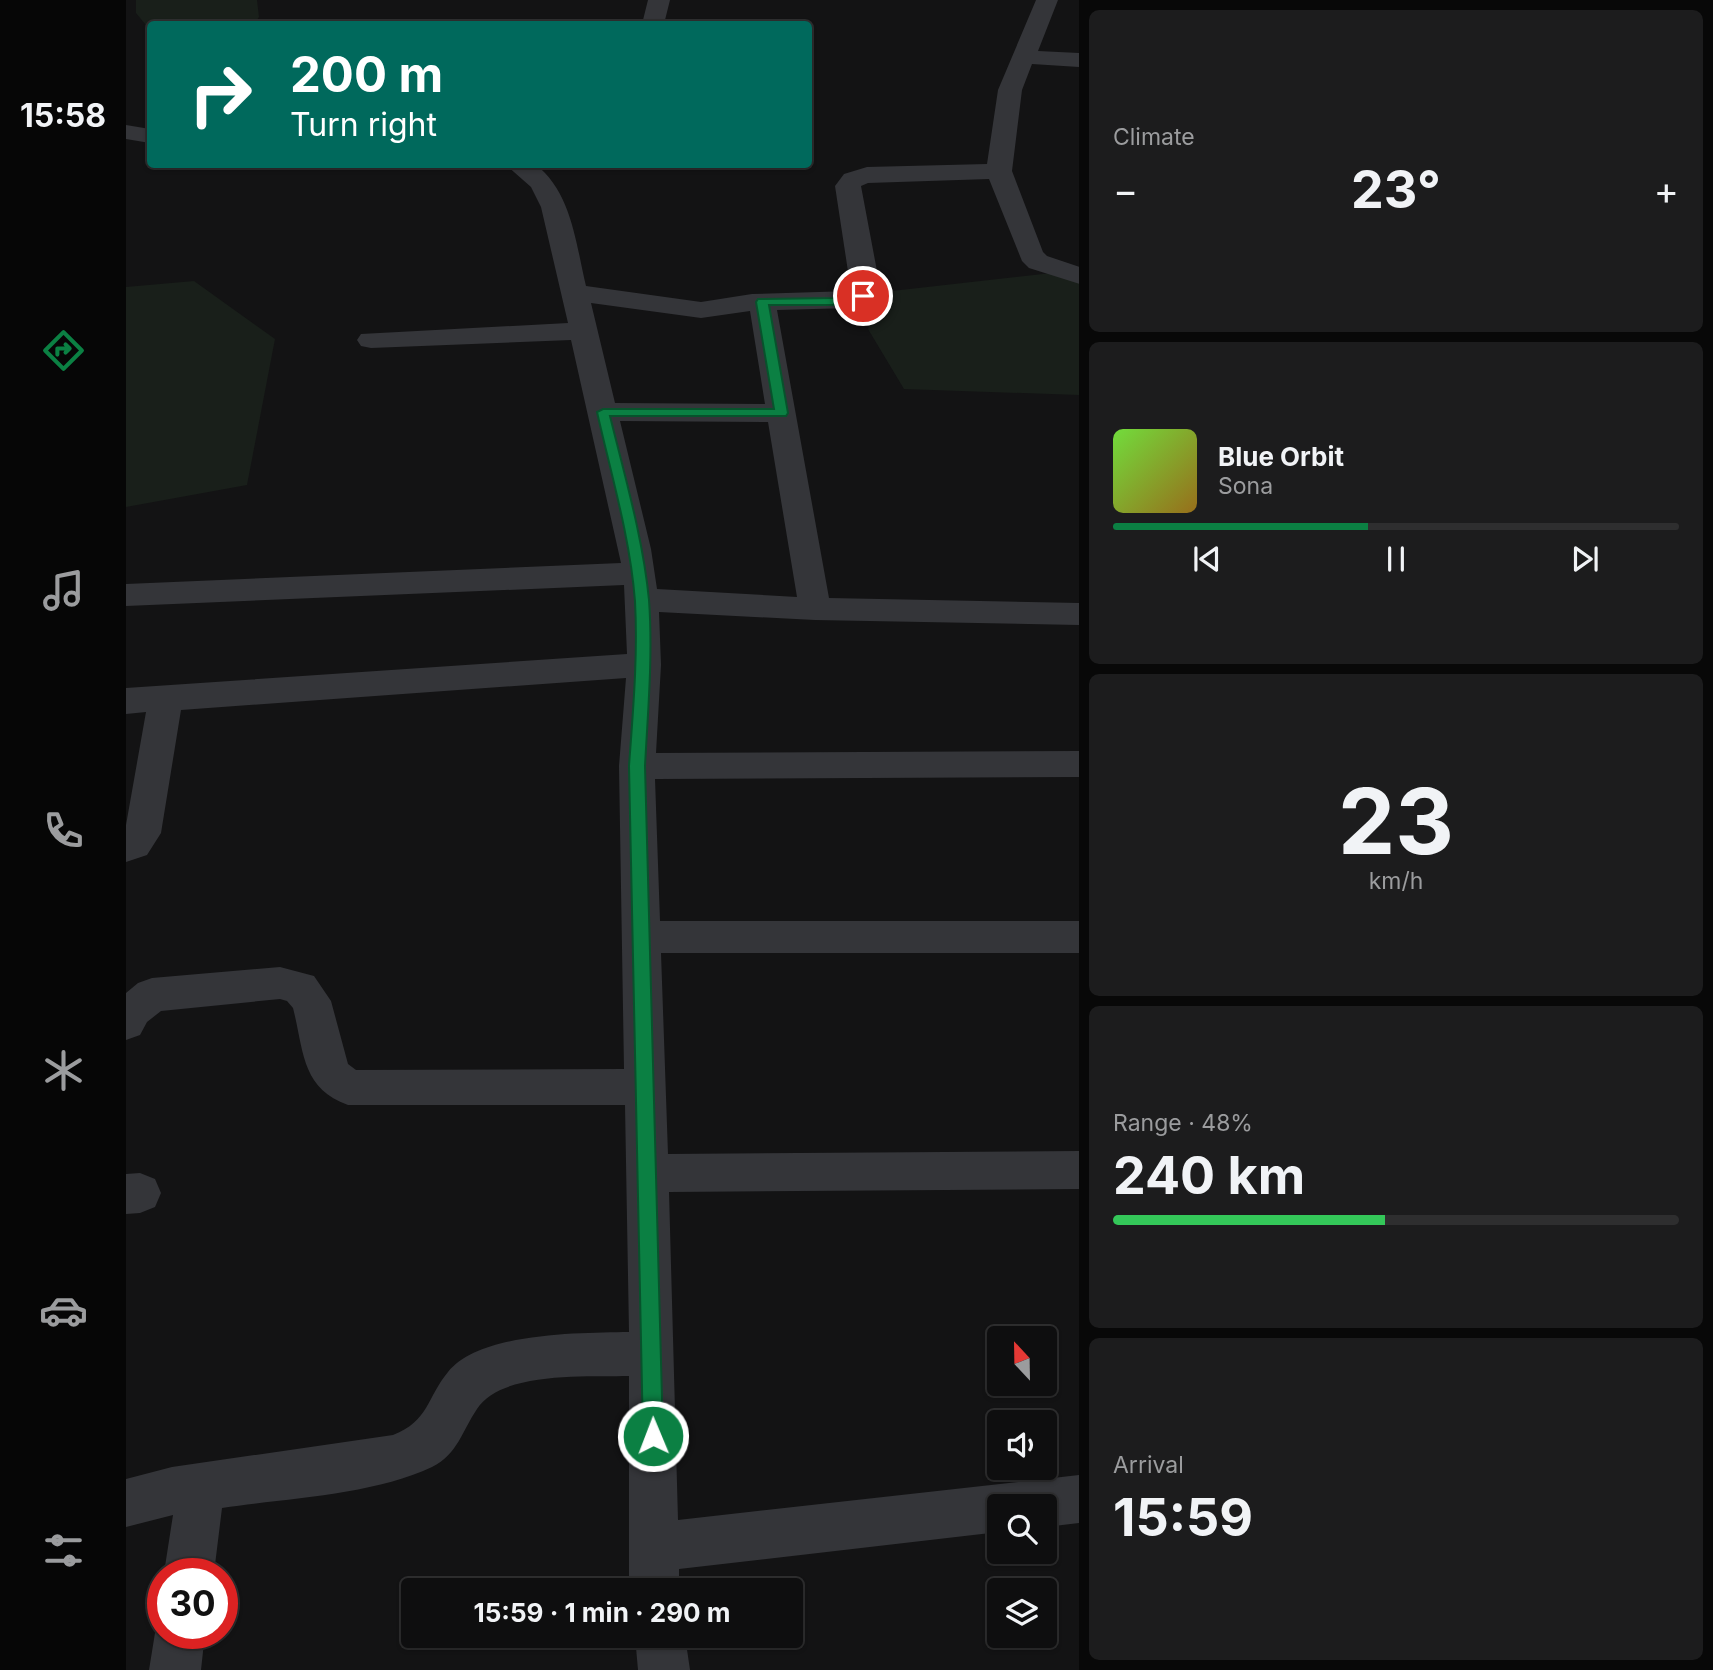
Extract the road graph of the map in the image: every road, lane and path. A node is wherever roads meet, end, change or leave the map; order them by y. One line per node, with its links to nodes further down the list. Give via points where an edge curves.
1 (659, 0): 3 (street)
2 (1047, 0): 4 (street)
3 (654, 21)
4 (1023, 57): 5 (street); 9 (street, via 1007,100)
5 (1079, 60)
6 (126, 132): 7 (street)
7 (147, 136)
8 (523, 168): 11 (street, via 548,191)
9 (999, 171): 10 (street, via 1031,255 1038,262); 12 (street, via 853,179 848,186 866,287 863,296)
10 (1079, 276)
11 (575, 293): 12 (street, via 701,310); 13 (street)
12 (762, 302): 16 (street)
13 (583, 331): 14 (street); 15 (street)
14 (371, 340)
15 (603, 412): 16 (street); 17 (street)
16 (781, 413): 19 (street)
17 (640, 586): 18 (street); 19 (street); 21 (street)
18 (126, 595)
19 (815, 608): 20 (street)
20 (1079, 614)
21 (644, 665): 22 (street); 25 (street)
22 (166, 699): 23 (street); 26 (street, via 144,833)
23 (126, 701)
24 (1079, 764): 25 (street)
25 (637, 766): 27 (street)
26 (126, 848)
27 (641, 937): 28 (street); 30 (street)
28 (1079, 937)
29 (126, 1023): 30 (street, via 133,1010 152,995 280,983 300,988 311,1001 330,1074 348,1087)
30 (645, 1087): 32 (street)
31 (1079, 1170): 32 (street)
32 (647, 1173): 33 (street)
33 (652, 1353): 34 (street, via 523,1360 495,1366 470,1381 454,1401 441,1430 422,1448 393,1459); 40 (street)
34 (201, 1487): 37 (street); 39 (street)
35 (1079, 1499): 36 (street)
36 (1057, 1502)
37 (126, 1503)
38 (987, 1510): 40 (street)
39 (191, 1558)
40 (654, 1569)
41 (661, 1648): 44 (street)
42 (178, 1649): 43 (street)
43 (175, 1670)
44 (664, 1670)

